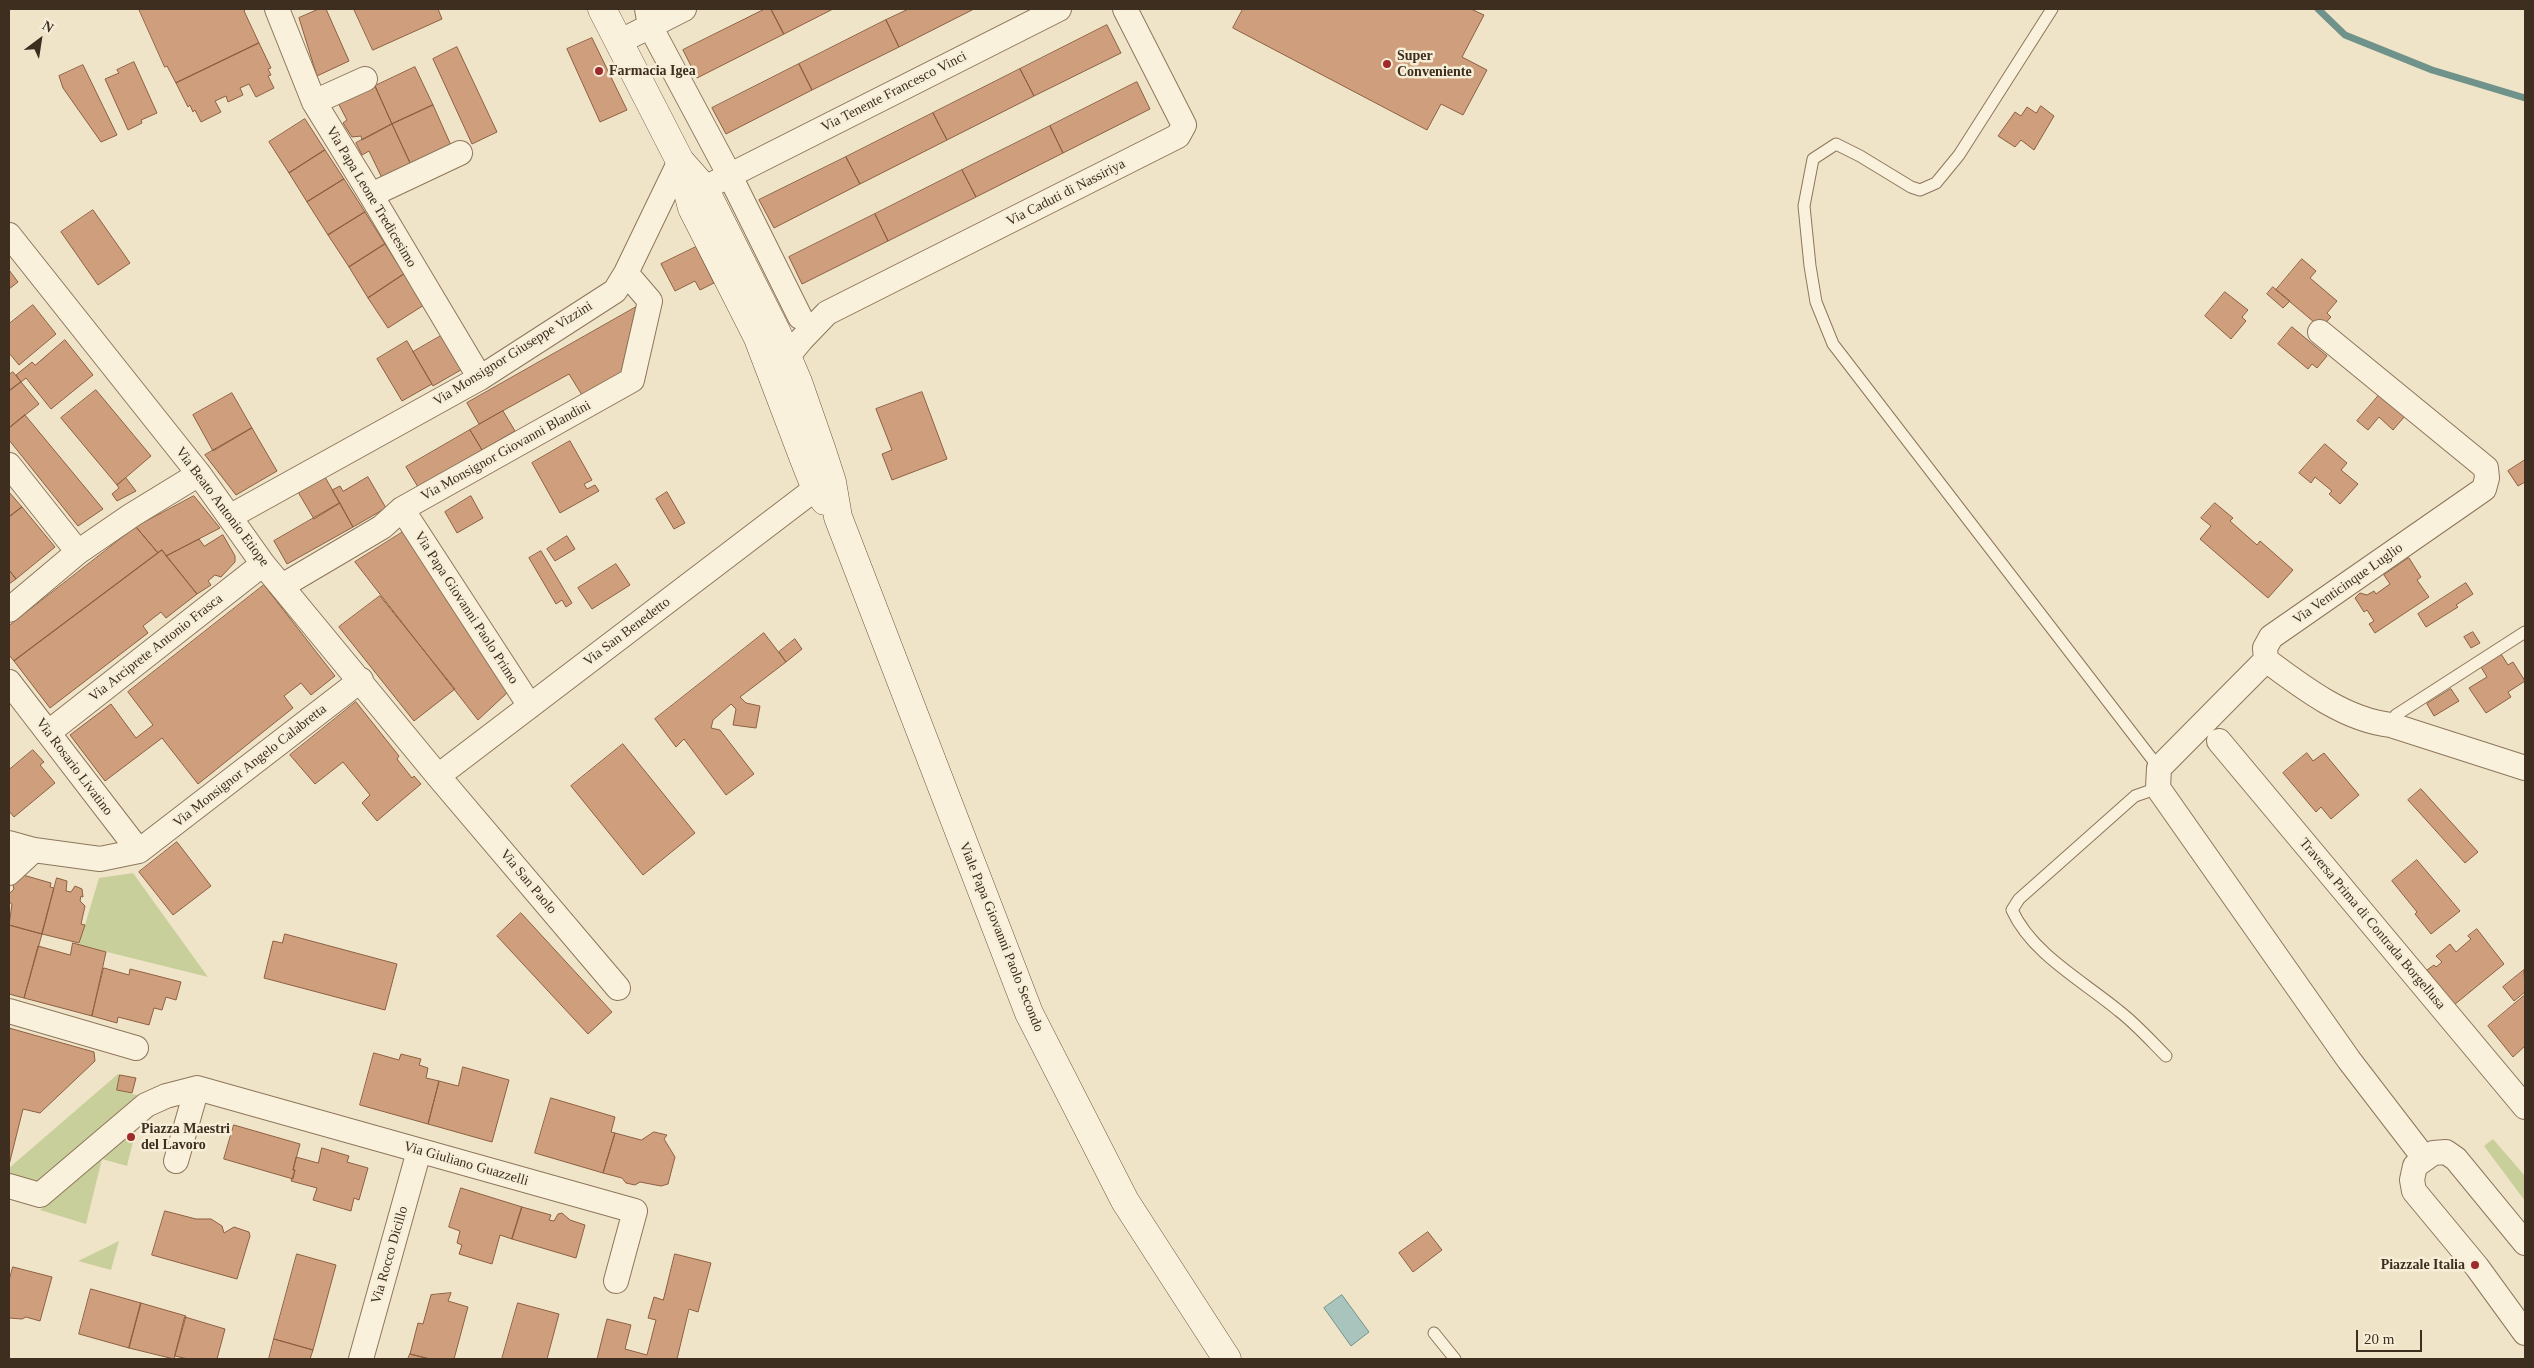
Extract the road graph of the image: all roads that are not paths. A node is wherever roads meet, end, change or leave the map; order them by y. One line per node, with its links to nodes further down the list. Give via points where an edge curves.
1 (277, 9): 10 (street, Via Papa Leone Tredicesimo)
2 (602, 9): 8 (street)
3 (684, 9): 7 (street)
4 (1059, 9): 13 (street, Via Tenente Francesco Vinci)
5 (1125, 9): 19 (street, Via Caduti di Nassiriya, via 1184,125 1178,136)
6 (2052, 9): 42 (lane, via 1959,155 1936,183 1920,190 1911,187 1836,144 1813,159 1804,206 1810,266 1816,302 1833,344)
7 (648, 17): 8 (street); 13 (street)
8 (618, 42): 12 (street)
9 (365, 79): 10 (street)
10 (314, 102): 15 (street, Via Papa Leone Tredicesimo)
11 (460, 153): 15 (street)
12 (680, 161): 14 (street); 18 (street, Via Monsignor Giuseppe Vizzini)
13 (730, 176): 14 (street, Via Tenente Francesco Vinci); 19 (street)
14 (696, 192): 17 (street, via 692,208); 19 (street)
15 (372, 195): 21 (street, Via Papa Leone Tredicesimo)
16 (9, 236): 24 (street, Via Beato Antonio Etiope)
17 (712, 245): 19 (street, via 737,272 761,324); 22 (street, via 758,338)
18 (626, 273): 21 (street, Via Monsignor Giuseppe Vizzini, via 615,291); 26 (street, Via Monsignor Giovanni Blandini, via 650,301 632,380)
19 (784, 332): 22 (street, via 776,354 792,392); 25 (street)
20 (2320, 332): 33 (street, Via Venticinque Luglio, via 2486,468 2487,478 2484,488 2271,637 2265,648)
21 (480, 378): 27 (street, Via Monsignor Giuseppe Vizzini)
22 (791, 425): 25 (street)
23 (9, 465): 28 (street)
24 (199, 474): 27 (street, Via Beato Antonio Etiope); 28 (street)
25 (824, 485): 36 (street, Via San Benedetto); 62 (street, Viale Papa Giovanni Paolo Secondo, via 1029,1013 1125,1201)
26 (402, 509): 30 (street, Via Monsignor Giovanni Blandini, via 382,527); 36 (street, Via Papa Giovanni Paolo Primo)
27 (231, 516): 29 (street, Via Beato Antonio Etiope)
28 (78, 552): 31 (street)
29 (263, 564): 30 (street, Via Beato Antonio Etiope); 38 (street, Via Arciprete Antonio Frasca)
30 (282, 586): 34 (street, Via Beato Antonio Etiope)
31 (9, 610)
32 (2525, 632): 37 (lane, via 2396,715)
33 (2266, 660): 37 (street, via 2348,712 2372,723); 42 (street)
34 (361, 680): 41 (street, Via Beato Antonio Etiope); 45 (street, Via Monsignor Angelo Calabretta)
35 (9, 682): 38 (street, Via Rosario Livatino)
36 (530, 706): 41 (street, Via San Benedetto)
37 (2391, 725): 40 (street)
38 (48, 732): 45 (street, Via Rosario Livatino)
39 (2219, 741): 52 (street, Traversa Prima di Contrada Borgellusa)
40 (2525, 768)
41 (438, 776): 47 (street, Via San Paolo)
42 (2159, 778): 50 (lane, via 2019,899 2012,910 2017,922 2038,948 2122,1012); 54 (street, via 2350,1060)
43 (9, 843): 44 (street)
44 (34, 850): 45 (street, via 100,859); 46 (street)
45 (139, 851)
46 (9, 873)
47 (618, 988)
48 (9, 1012): 49 (street)
49 (136, 1048)
50 (2166, 1056)
51 (197, 1088): 53 (street, Via Giuliano Guazzelli); 55 (street); 56 (street, via 146,1105 40,1195)
52 (2525, 1107)
53 (419, 1151): 58 (street, Via Giuliano Guazzelli, via 635,1211); 61 (street, Via Rocco Dicillo)
54 (2425, 1159): 57 (street, via 2433,1153 2446,1152 2456,1160); 59 (street, via 2415,1166 2414,1191)
55 (176, 1161)
56 (9, 1186)
57 (2525, 1243)
58 (616, 1281)
59 (2525, 1332)
60 (1434, 1333): 63 (lane)
61 (361, 1359)
62 (1227, 1359)
63 (1455, 1359)

